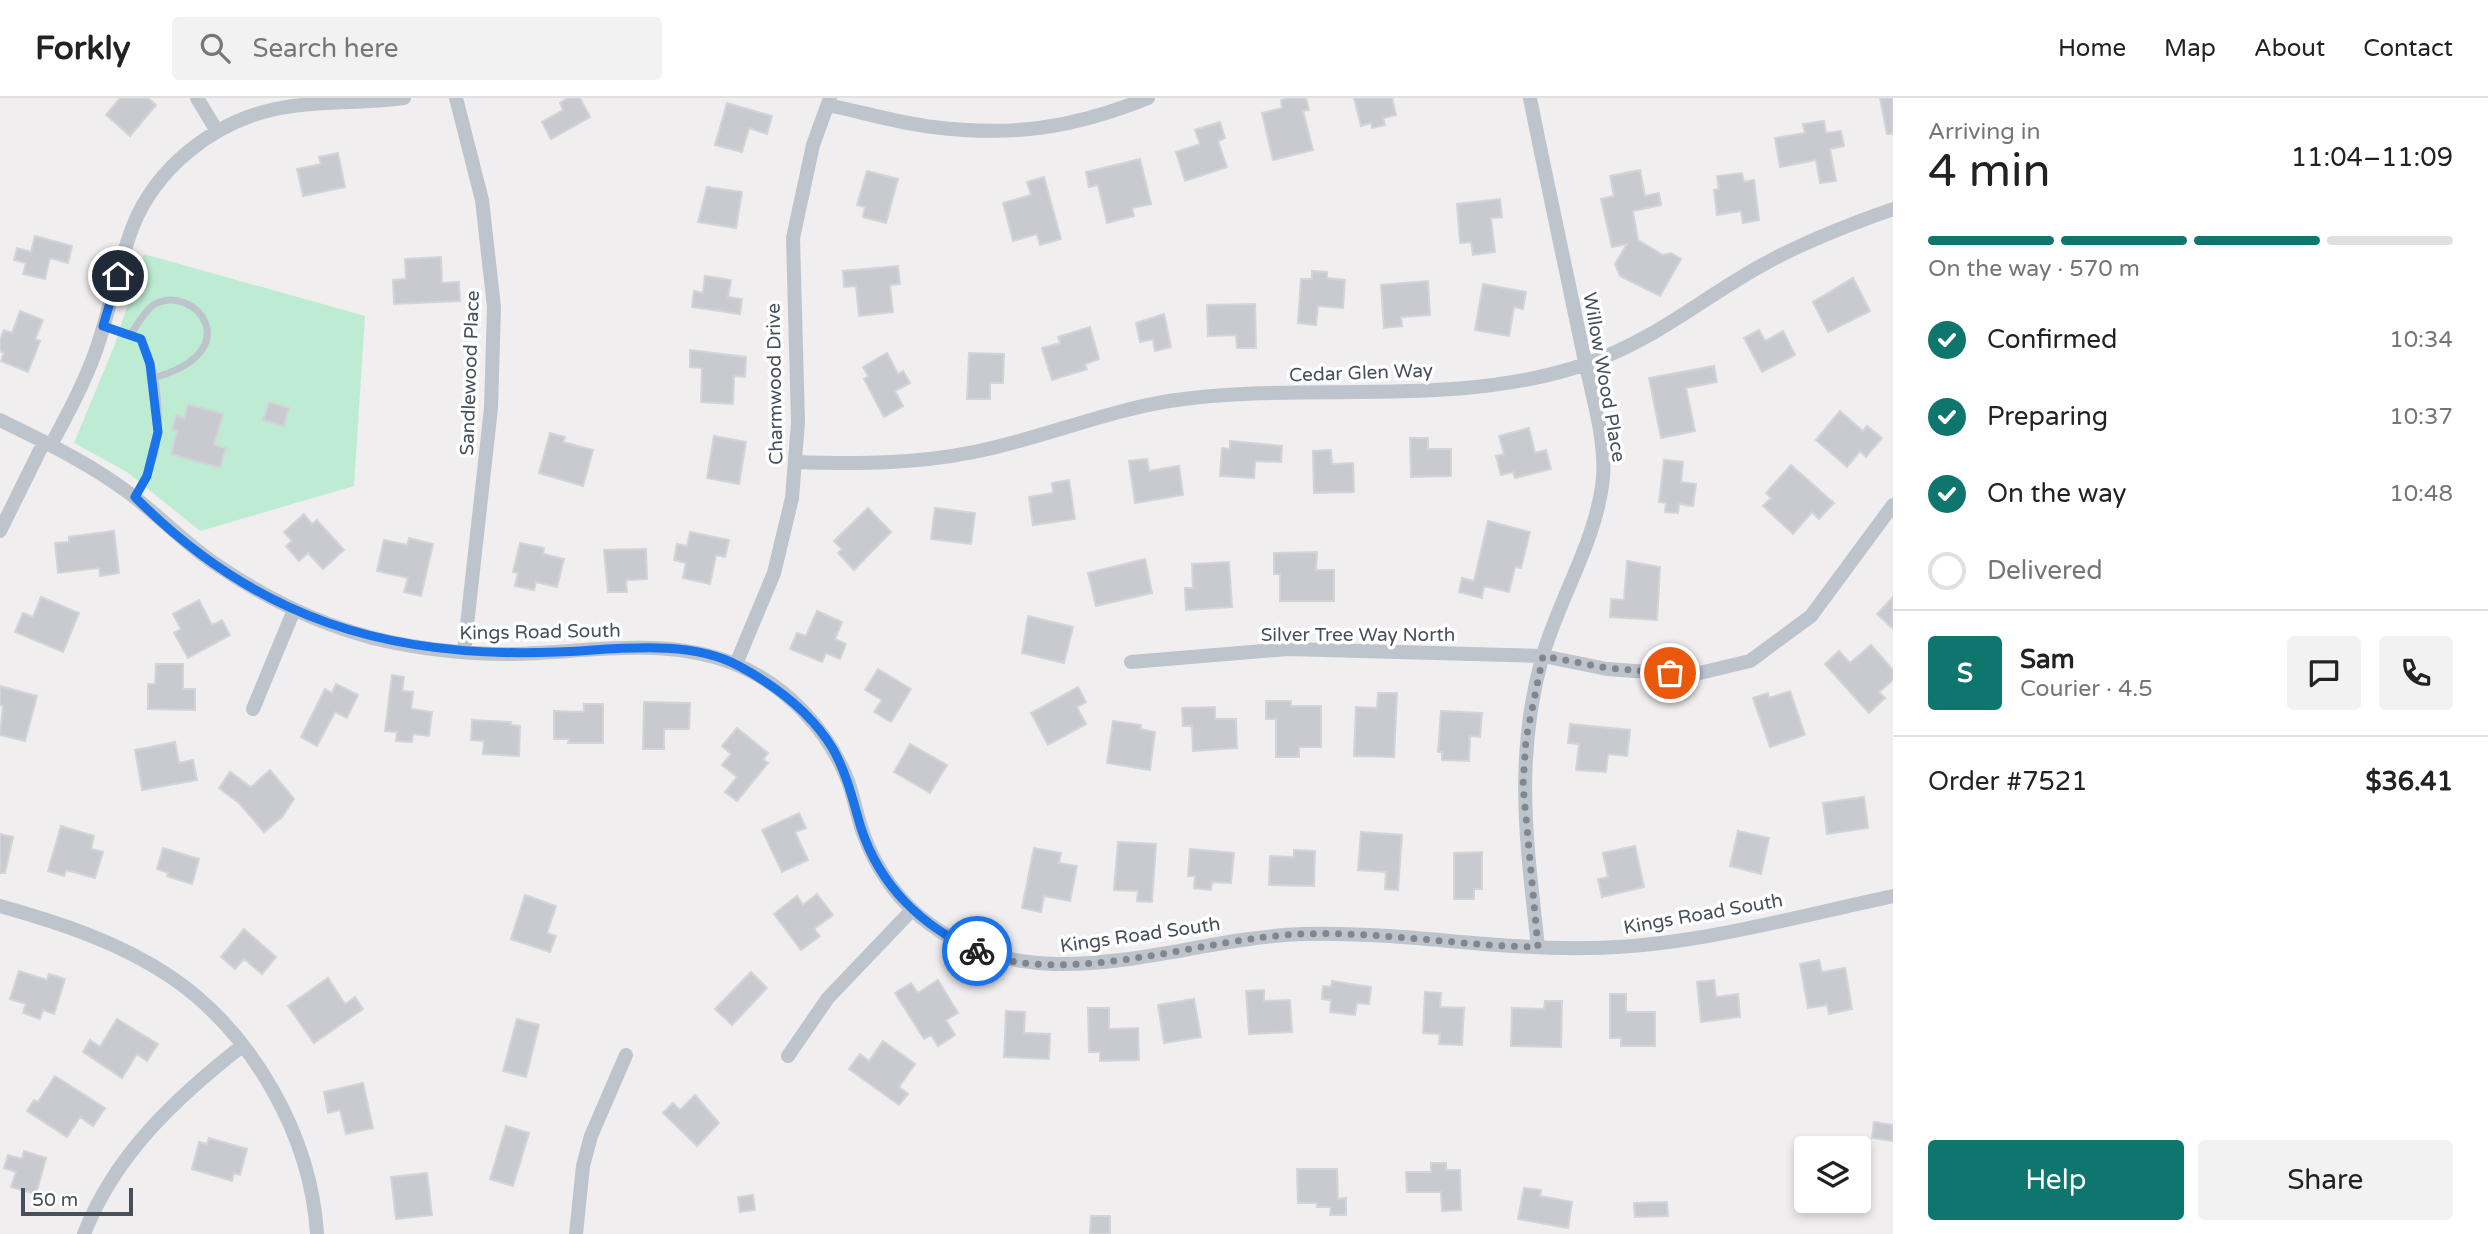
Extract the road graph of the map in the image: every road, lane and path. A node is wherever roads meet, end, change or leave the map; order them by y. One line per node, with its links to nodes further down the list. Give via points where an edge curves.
1 (197, 98): 7 (street)
2 (404, 98): 7 (street, via 272,110)
3 (456, 98): 20 (street, Sandlewood Place, via 482,200 494,307 491,408)
4 (1148, 98): 6 (street, via 1098,118 999,132 931,127)
5 (1530, 98): 11 (street, Willow Wood Place)
6 (829, 101): 15 (street, Charmwood Drive, via 805,178 793,238)
7 (216, 131): 9 (street, via 174,165 142,206)
8 (1893, 209): 11 (street, Cedar Glen Way, via 1767,262 1660,331)
9 (103, 326): 10 (lane); 14 (street, via 82,386)
10 (131, 334): 12 (lane, via 147,349); 12 (lane, via 155,304 169,301 195,308 206,324 209,338 203,351 181,369)
11 (1585, 364): 15 (street, Cedar Glen Way, via 1500,384 1182,400 947,457 861,464); 21 (street, Willow Wood Place, via 1603,455 1601,495)
12 (153, 378): 16 (lane, via 158,432 155,453)
13 (0, 420): 14 (street, Kings Road South)
14 (48, 443): 16 (street, Kings Road South); 18 (street)
15 (796, 462): 23 (street, Charmwood Drive, via 785,537)
16 (135, 497): 19 (street, Kings Road South, via 218,566)
17 (1893, 505): 21 (street, Silver Tree Way North, via 1811,616 1750,661 1691,675 1607,668)
18 (0, 531)
19 (294, 610): 20 (street, Kings Road South, via 372,638); 24 (street)
20 (464, 652): 23 (street, Kings Road South, via 671,650)
21 (1543, 656): 22 (street, Silver Tree Way North, via 1289,649); 28 (street, Willow Wood Place, via 1526,739 1523,785)
22 (1131, 662)
23 (736, 664): 27 (street, Kings Road South, via 789,698 823,734 849,783 874,860)
24 (253, 709)
25 (1893, 896): 28 (street, Kings Road South, via 1684,939 1624,947)
26 (0, 906): 29 (street, via 71,927 145,961 190,992)
27 (912, 910): 28 (street, Kings Road South, via 972,949 1038,965 1092,963 1305,934); 31 (street, via 828,998)
28 (1538, 947)
29 (242, 1046): 32 (street, via 150,1127 111,1181); 33 (street, via 278,1101 297,1144)
30 (626, 1055): 34 (street, via 591,1136)
31 (788, 1056)
32 (84, 1234)
33 (317, 1234)
34 (576, 1234)

